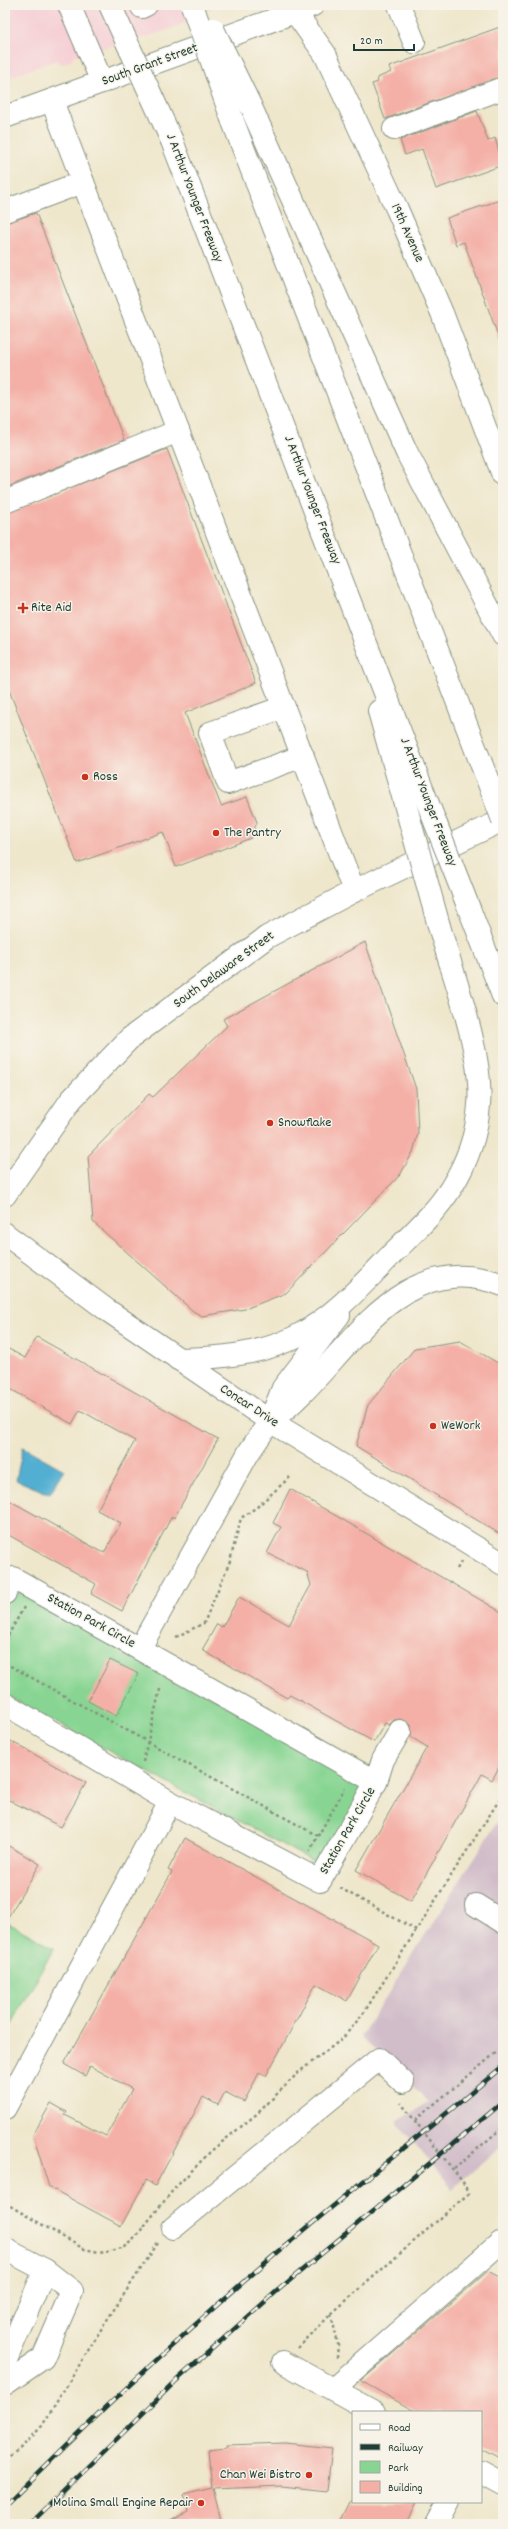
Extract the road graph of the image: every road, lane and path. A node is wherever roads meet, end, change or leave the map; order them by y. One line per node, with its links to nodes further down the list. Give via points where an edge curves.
1 (69, 5): 11 (main road)
2 (110, 5): 16 (main road, bridge)
3 (118, 5): 16 (main road, J Arthur Younger Freeway, bridge)
4 (141, 5): 5 (main road)
5 (146, 5)
6 (192, 5): 26 (main road, bridge, via 232,119)
7 (202, 5): 22 (main road, bridge, via 250,105 407,453)
8 (399, 5): 10 (main road)
9 (298, 7): 11 (main road, South Grant Street); 20 (main road, 19th Avenue, via 325,54 397,209 442,312)
10 (414, 42)
11 (102, 82): 13 (main road, South Grant Street)
12 (503, 88): 15 (main road)
13 (52, 101): 14 (main road, South Grant Street); 17 (main road)
14 (5, 118)
15 (394, 129)
16 (172, 141): 25 (main road, J Arthur Younger Freeway, via 339,571)
17 (83, 182): 18 (main road); 19 (main road)
18 (5, 211)
19 (178, 431): 21 (main road); 23 (main road)
20 (503, 474)
21 (5, 502)
22 (503, 635)
23 (284, 707): 24 (main road); 24 (main road, via 210,733 228,783)
24 (303, 756): 27 (main road)
25 (414, 795): 28 (main road, J Arthur Younger Freeway, bridge, via 470,911); 31 (main road, bridge, via 439,926 472,1041 478,1076 479,1104 474,1134 464,1163 450,1189 428,1218)
26 (503, 820): 27 (main road, South Delaware Street)
27 (354, 891): 29 (main road, South Delaware Street, via 267,937 129,1038 71,1100)
28 (503, 996)
29 (5, 1195)
30 (5, 1234): 33 (main road, Concar Drive)
31 (368, 1278): 33 (main road, via 321,1321 296,1336 242,1353 213,1358); 34 (main road, via 283,1388)
32 (503, 1285): 34 (main road, via 488,1279 464,1277 431,1281 408,1289 386,1304 299,1398)
33 (178, 1359): 34 (main road, Concar Drive)
34 (270, 1421): 36 (main road, Concar Drive); 41 (main road, via 249,1452)
35 (290, 1477): 39 (path, via 242,1518 230,1561 204,1623)
36 (503, 1564)
37 (9, 1586): 41 (main road, Station Park Circle)
38 (26, 1603): 40 (path)
39 (176, 1637)
40 (5, 1641)
41 (140, 1648): 49 (main road, Station Park Circle)
42 (5, 1663): 46 (path)
43 (163, 1678): 46 (path)
44 (5, 1704): 51 (main road, Station Park Circle)
45 (400, 1731): 49 (main road, via 383,1760)
46 (148, 1742): 47 (path); 52 (path)
47 (142, 1766)
48 (349, 1781): 52 (path)
49 (376, 1782): 54 (main road, Station Park Circle)
50 (503, 1794): 57 (path)
51 (170, 1802): 54 (main road, Station Park Circle, via 320,1881); 60 (main road)
52 (318, 1836): 53 (path)
53 (306, 1858)
54 (321, 1878): 57 (path)
55 (476, 1905): 56 (main road)
56 (503, 1922)
57 (416, 1930): 64 (path, via 363,2014 342,2039 299,2072 258,2113 211,2151 124,2247 104,2253 84,2249)
58 (503, 2047): 61 (path)
59 (402, 2092): 61 (path); 65 (main road, via 379,2059)
60 (5, 2108)
61 (415, 2120): 63 (path)
62 (503, 2127): 63 (path)
63 (454, 2169): 69 (path, via 465,2185 468,2194 465,2198)
64 (5, 2203)
65 (173, 2228): 76 (path, via 155,2246 125,2291 42,2426)
66 (502, 2244): 74 (main road)
67 (5, 2249): 68 (main road)
68 (45, 2270): 71 (main road); 73 (main road, via 72,2291 42,2358)
69 (330, 2314): 70 (path, via 338,2344); 72 (path)
70 (337, 2360)
71 (5, 2362)
72 (284, 2362): 74 (main road)
73 (5, 2384)
74 (333, 2389): 75 (main road)
75 (372, 2411)
76 (5, 2460)
77 (482, 2473): 78 (main road)
78 (503, 2484)
79 (448, 2503): 80 (main road)
80 (437, 2524)

